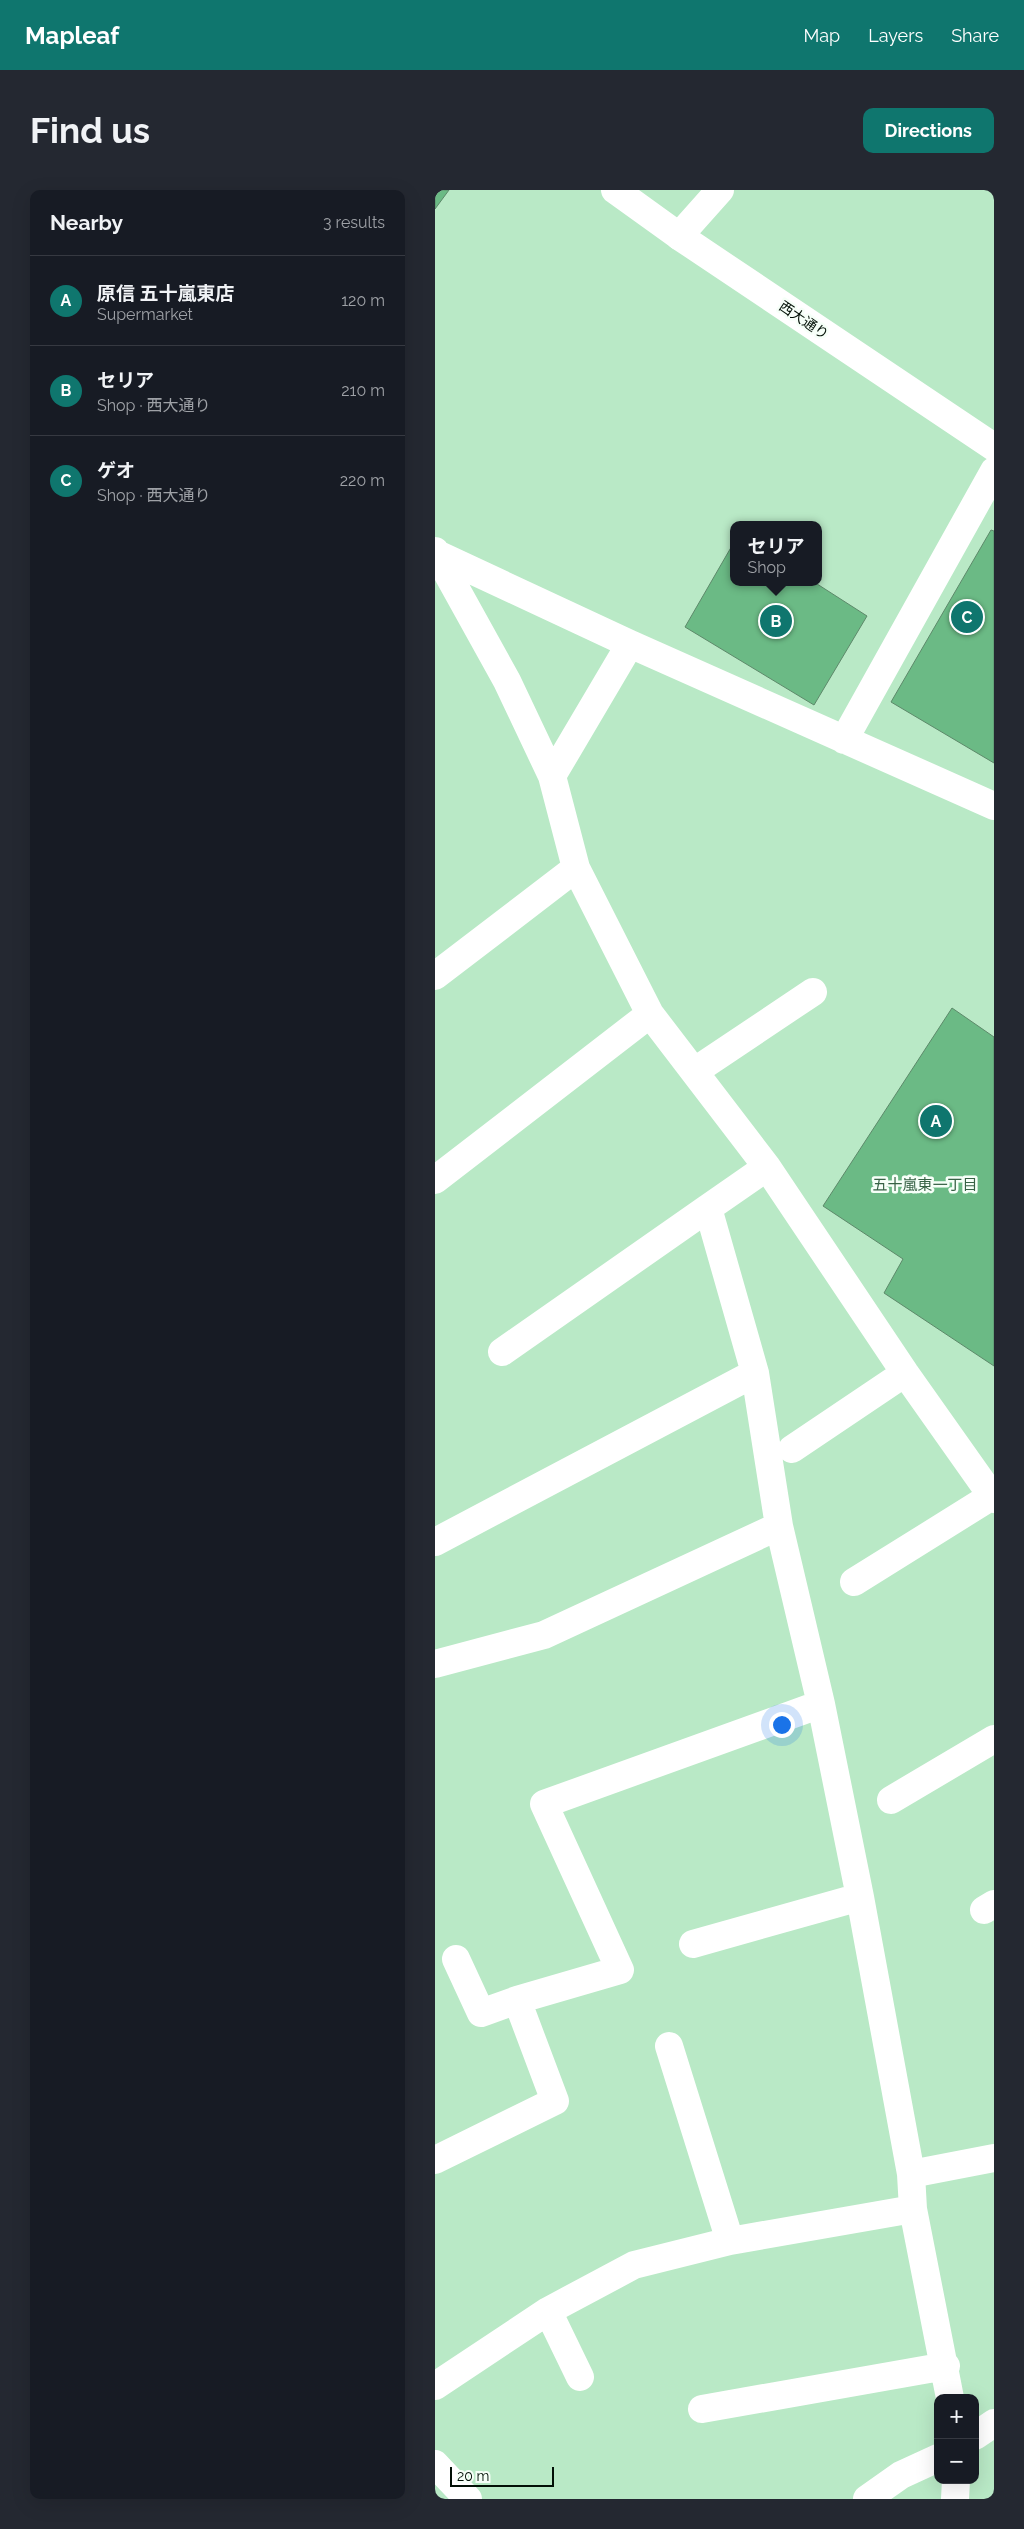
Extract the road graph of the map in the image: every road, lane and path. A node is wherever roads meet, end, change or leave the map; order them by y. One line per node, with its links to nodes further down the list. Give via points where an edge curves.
1 (615, 190): 3 (street, 西大通り)
2 (720, 190): 3 (street)
3 (679, 236): 4 (street, 西大通り)
4 (994, 447)
5 (994, 471): 8 (street)
6 (436, 552): 7 (street); 9 (street, via 507,681)
7 (630, 644): 8 (street); 9 (street)
8 (844, 740): 10 (street)
9 (552, 776): 11 (street)
10 (994, 806)
11 (576, 868): 12 (street); 14 (street)
12 (435, 976)
13 (813, 992): 15 (street)
14 (651, 1014): 15 (street); 17 (street)
15 (695, 1071): 16 (street)
16 (767, 1167): 18 (street); 21 (street)
17 (435, 1180)
18 (708, 1208): 19 (street); 20 (street)
19 (502, 1352)
20 (755, 1373): 24 (street); 25 (street)
21 (905, 1373): 22 (street); 23 (street)
22 (791, 1449)
23 (993, 1498): 26 (street)
24 (779, 1526): 27 (street, via 544,1636); 28 (street)
25 (435, 1542)
26 (854, 1582)
27 (435, 1664)
28 (821, 1704): 31 (street); 34 (street, via 544,1804 619,1970)
29 (994, 1739): 30 (street)
30 (891, 1800)
31 (860, 1897): 32 (street); 38 (street)
32 (693, 1944)
33 (456, 1959): 34 (street, via 481,2013)
34 (517, 2000): 37 (street, via 555,2101)
35 (669, 2046): 40 (street)
36 (994, 2158): 38 (street)
37 (435, 2160)
38 (911, 2174): 39 (street)
39 (913, 2209): 40 (street); 42 (street)
40 (730, 2241): 41 (street, via 634,2265)
41 (549, 2311): 43 (street); 44 (street)
42 (945, 2366): 45 (street); 46 (street)
43 (580, 2377)
44 (435, 2386)
45 (949, 2394)
46 (702, 2409)
47 (994, 2423): 48 (street)
48 (979, 2433)
49 (934, 2460): 53 (street, via 901,2475)
50 (435, 2464): 52 (street)
51 (956, 2484): 54 (street)
52 (468, 2499)
53 (867, 2499)
54 (955, 2499)

